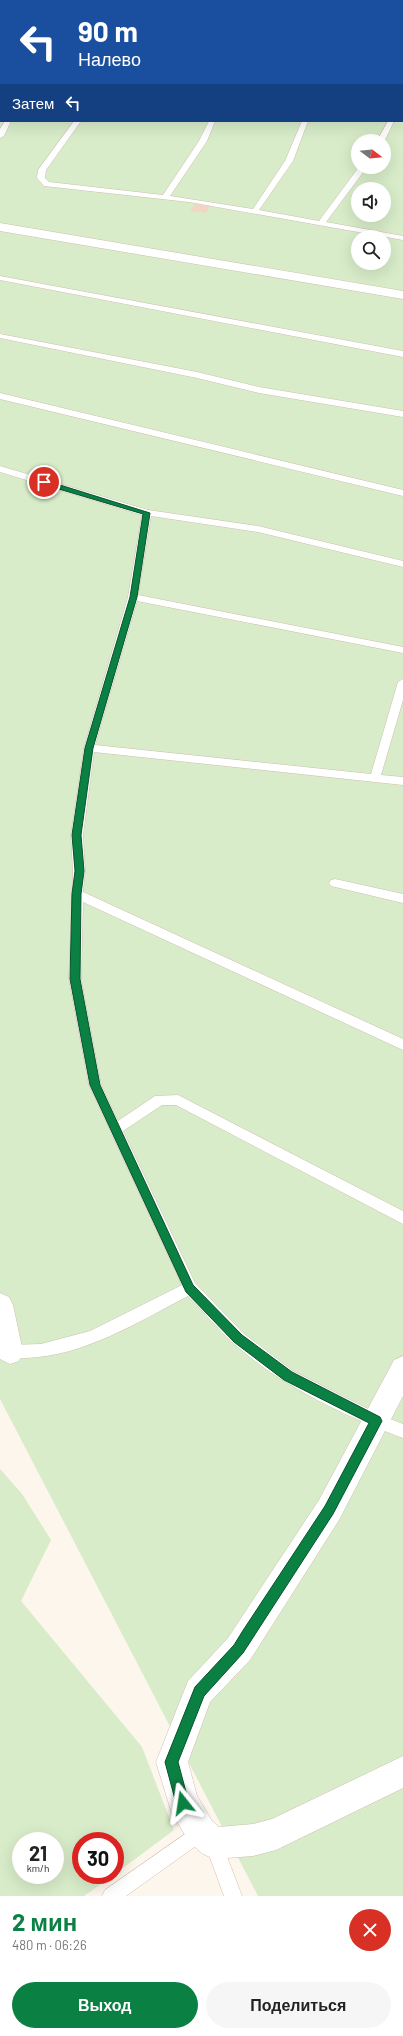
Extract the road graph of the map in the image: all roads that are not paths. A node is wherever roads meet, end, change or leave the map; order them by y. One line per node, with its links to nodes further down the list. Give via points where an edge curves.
1 (7, 122): 7 (lane)
2 (77, 122): 9 (lane, via 42,170 41,178 47,184)
3 (212, 122): 9 (lane, via 203,141)
4 (305, 122): 10 (lane, via 289,161)
5 (390, 122): 6 (lane)
6 (384, 134)
7 (0, 136)
8 (358, 174): 11 (lane)
9 (165, 197): 10 (lane)
10 (255, 211): 11 (lane)
11 (321, 223): 13 (lane)
12 (0, 227): 15 (street)
13 (403, 238)
14 (0, 278): 17 (lane)
15 (403, 295)
16 (0, 336): 19 (lane, via 259,390)
17 (403, 354)
18 (0, 396): 21 (lane)
19 (403, 414)
20 (0, 469): 22 (lane)
21 (403, 493)
22 (147, 513): 23 (lane, via 258,529); 24 (lane)
23 (403, 564)
24 (133, 597): 25 (lane); 27 (lane)
25 (403, 650)
26 (403, 682): 28 (lane)
27 (89, 748): 28 (lane); 31 (lane, via 77,835)
28 (375, 778): 29 (lane)
29 (403, 781)
30 (334, 883): 32 (lane)
31 (77, 894): 33 (lane); 34 (lane, via 75,979 95,1085)
32 (403, 899)
33 (403, 1045)
34 (116, 1129): 35 (lane, via 160,1100 178,1100); 36 (lane)
35 (403, 1218)
36 (190, 1288): 38 (lane, via 92,1337 41,1351); 40 (lane, via 238,1338 288,1376)
37 (0, 1305): 38 (street)
38 (10, 1352)
39 (403, 1370): 40 (street)
40 (376, 1421): 41 (lane); 43 (street, via 329,1510 243,1642 199,1692 172,1762 183,1803)
41 (403, 1431)
42 (403, 1772): 43 (street, via 276,1834 253,1840)
43 (208, 1838): 44 (lane); 45 (lane)
44 (111, 1896)
45 (233, 1896)

